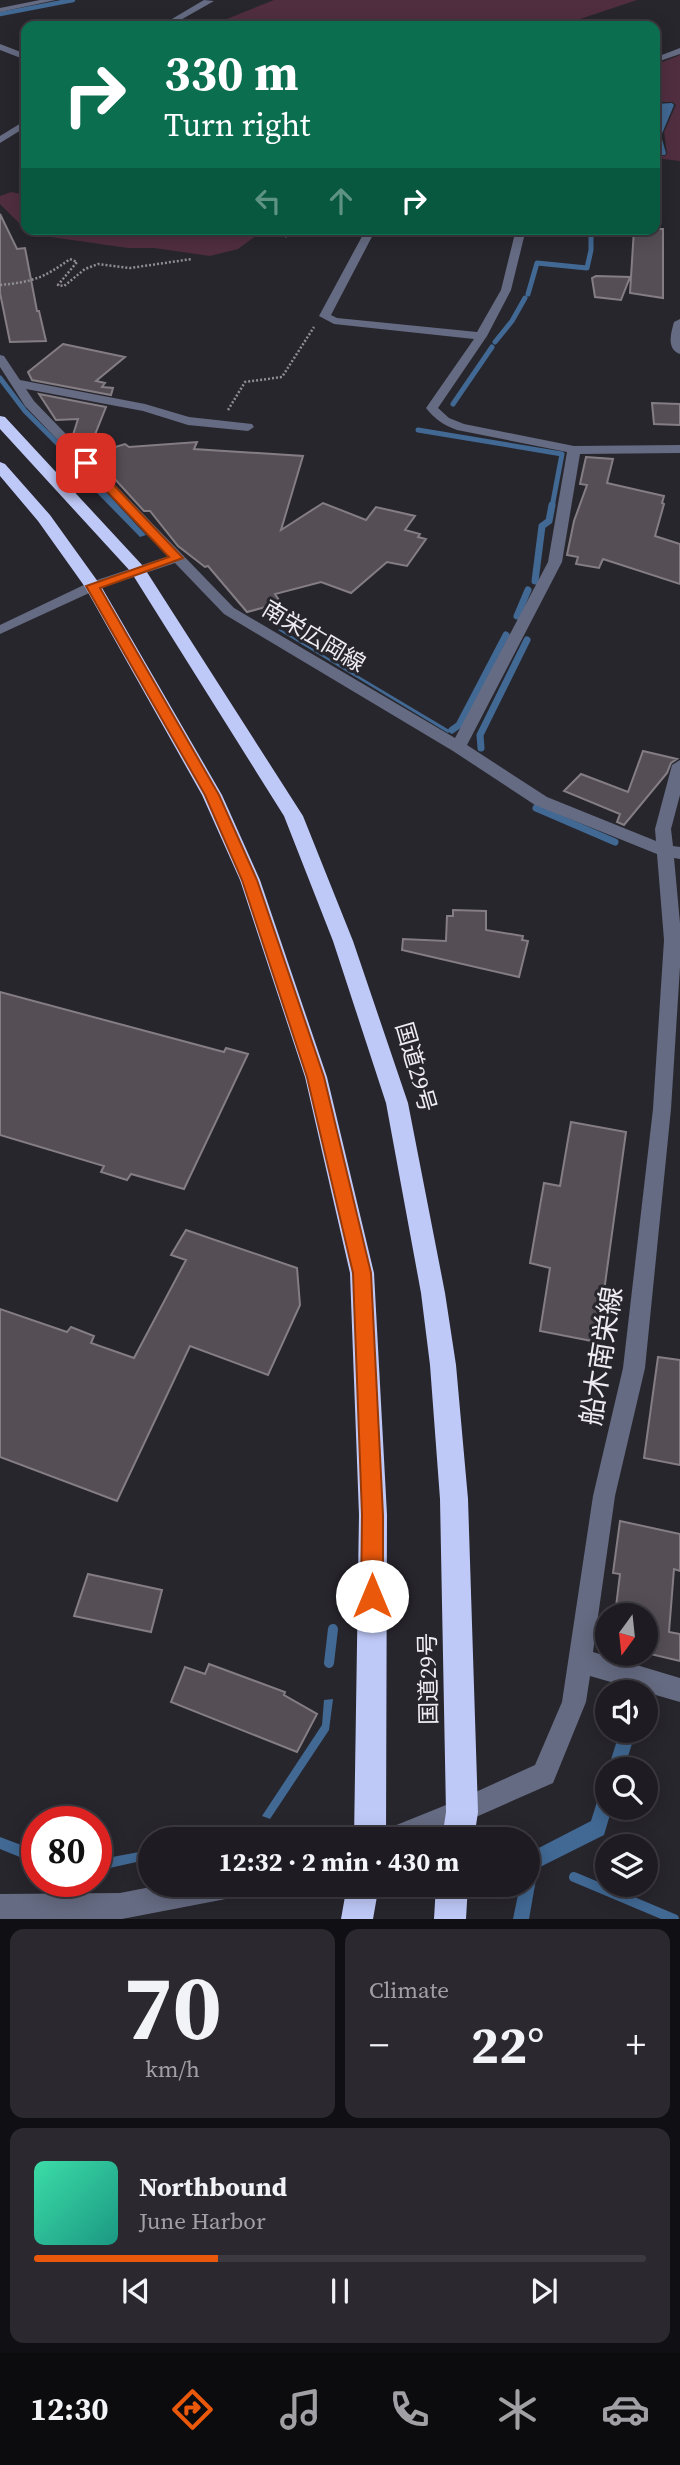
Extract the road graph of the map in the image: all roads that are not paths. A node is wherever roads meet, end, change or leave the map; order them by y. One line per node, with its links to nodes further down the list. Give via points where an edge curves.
1 (52, 0): 3 (street)
2 (211, 1): 4 (street)
3 (0, 10)
4 (173, 21)
5 (0, 47): 7 (street)
6 (680, 51): 8 (street)
7 (21, 55)
8 (660, 59)
9 (21, 127): 10 (street)
10 (0, 140)
11 (368, 235): 14 (street, via 325,316 334,321)
12 (520, 235): 14 (street, via 506,290)
13 (680, 322): 15 (street, via 676,338)
14 (481, 335): 21 (street, via 432,408 445,421 461,427)
15 (680, 351)
16 (0, 358): 17 (street, 南栄広岡線)
17 (15, 383): 19 (street, via 188,421); 23 (street, 南栄広岡線)
18 (0, 420): 24 (highway, 国道29号)
19 (248, 427)
20 (680, 449): 21 (street)
21 (574, 450): 28 (street, via 555,562)
22 (0, 467): 25 (highway)
23 (177, 558): 24 (street); 28 (street, 南栄広岡線, via 229,611)
24 (137, 569): 25 (street); 33 (highway, 国道29号, via 293,816 343,941 397,1103 443,1365 454,1499)
25 (93, 586): 27 (street); 34 (highway, via 212,795 250,880 316,1077 362,1273 373,1515)
26 (0, 615): 27 (street)
27 (7, 628)
28 (458, 747): 30 (street, 南栄広岡線, via 541,801)
29 (680, 765): 30 (street, 船木南栄線, via 663,828)
30 (673, 852): 31 (street, 船木南栄線, via 673,940 661,1123 634,1368 604,1496)
31 (579, 1660): 32 (street); 33 (street, 船木南栄線, via 574,1702 544,1774)
32 (680, 1690)
33 (462, 1812): 35 (street, 船木南栄線); 36 (highway, 国道29号)
34 (370, 1827)
35 (424, 1827)
36 (460, 1827)
37 (168, 1897): 40 (street, via 120,1906)
38 (361, 1897): 41 (highway)
39 (451, 1897): 42 (highway)
40 (0, 1907)
41 (357, 1919)
42 (450, 1919)

